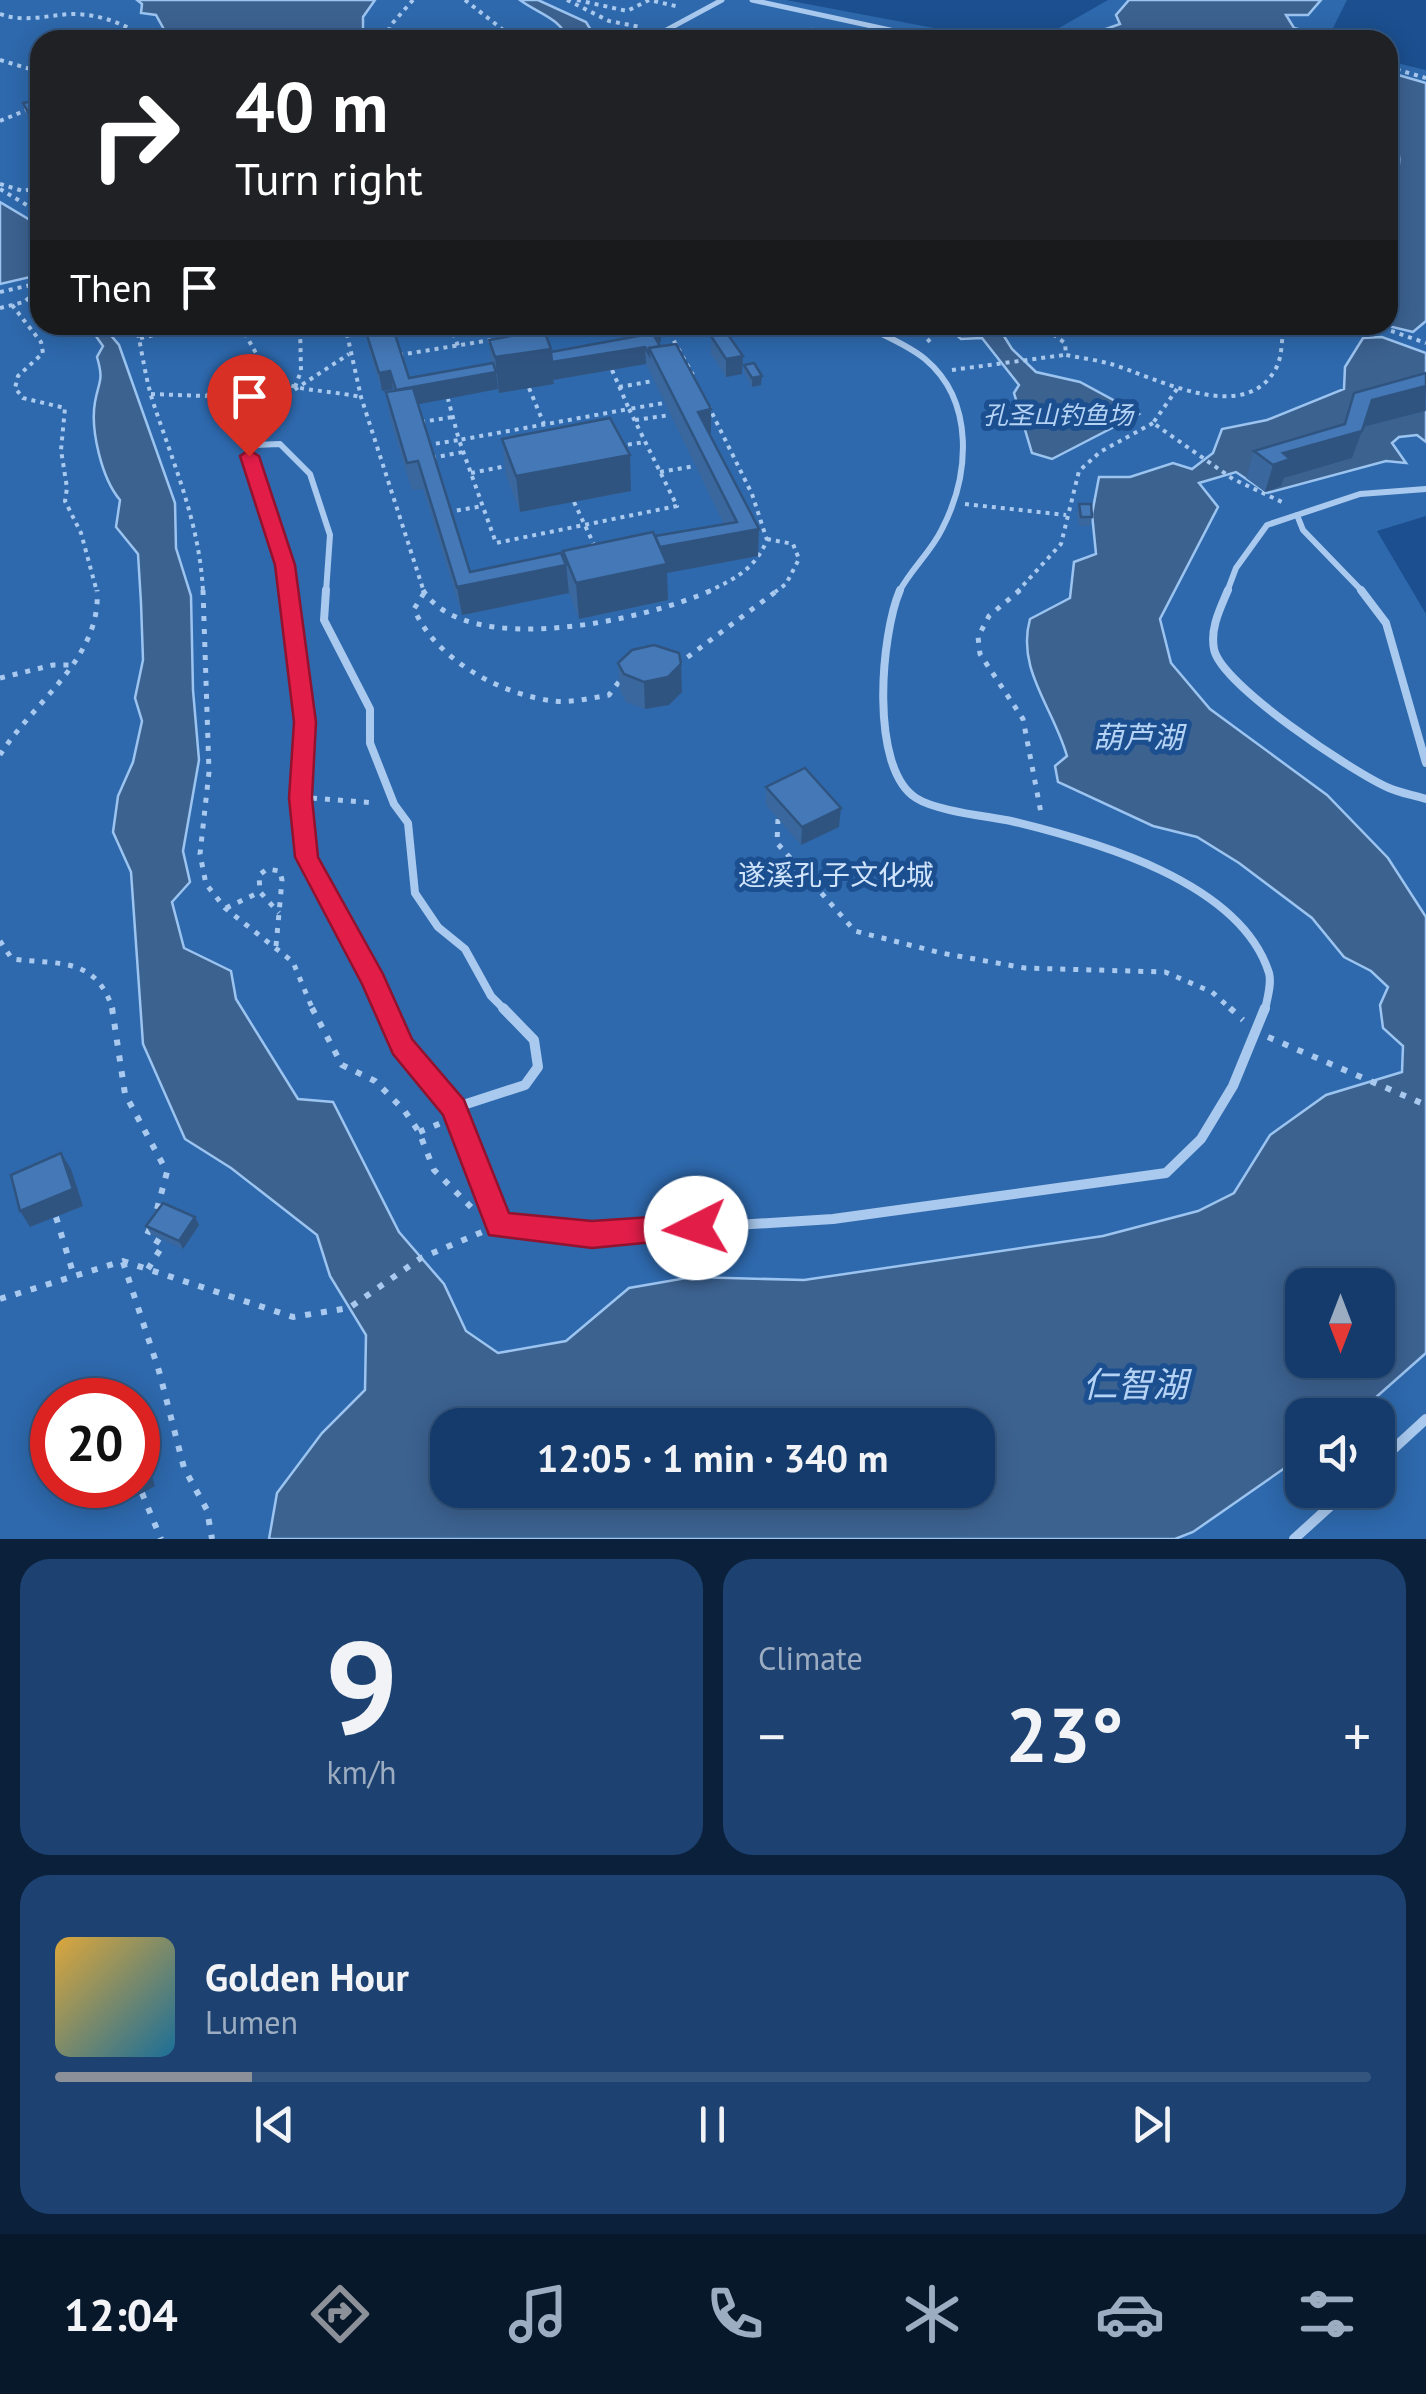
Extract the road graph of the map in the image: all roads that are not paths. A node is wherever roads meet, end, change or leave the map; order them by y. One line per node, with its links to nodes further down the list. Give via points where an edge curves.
1 (722, 0): 3 (lane)
2 (752, 0): 4 (lane)
3 (662, 30)
4 (890, 30)
5 (882, 335): 10 (lane, via 924,358 954,394 964,464 942,531 899,591 889,628 886,762 918,800 1043,828 1148,866 1210,898 1250,935 1270,976 1264,1016 1233,1086 1202,1139 1166,1172 833,1218 592,1234 499,1225)
6 (1426, 489): 7 (lane)
7 (1296, 515): 8 (lane, via 1386,624); 9 (lane, via 1267,525 1236,568 1214,624 1214,652 1228,676 1294,728 1387,788)
8 (1426, 762)
9 (1426, 798)
10 (456, 1112): 10 (lane, via 402,1046 306,857 297,652 285,565 249,456 253,445 280,444 310,474 330,535 324,620 370,709 370,743 408,823 415,893 438,927 465,949 491,996 534,1040 538,1068 525,1085)
11 (1426, 1419): 12 (lane)
12 (1395, 1447)
13 (1328, 1508): 14 (lane)
14 (1294, 1539)

